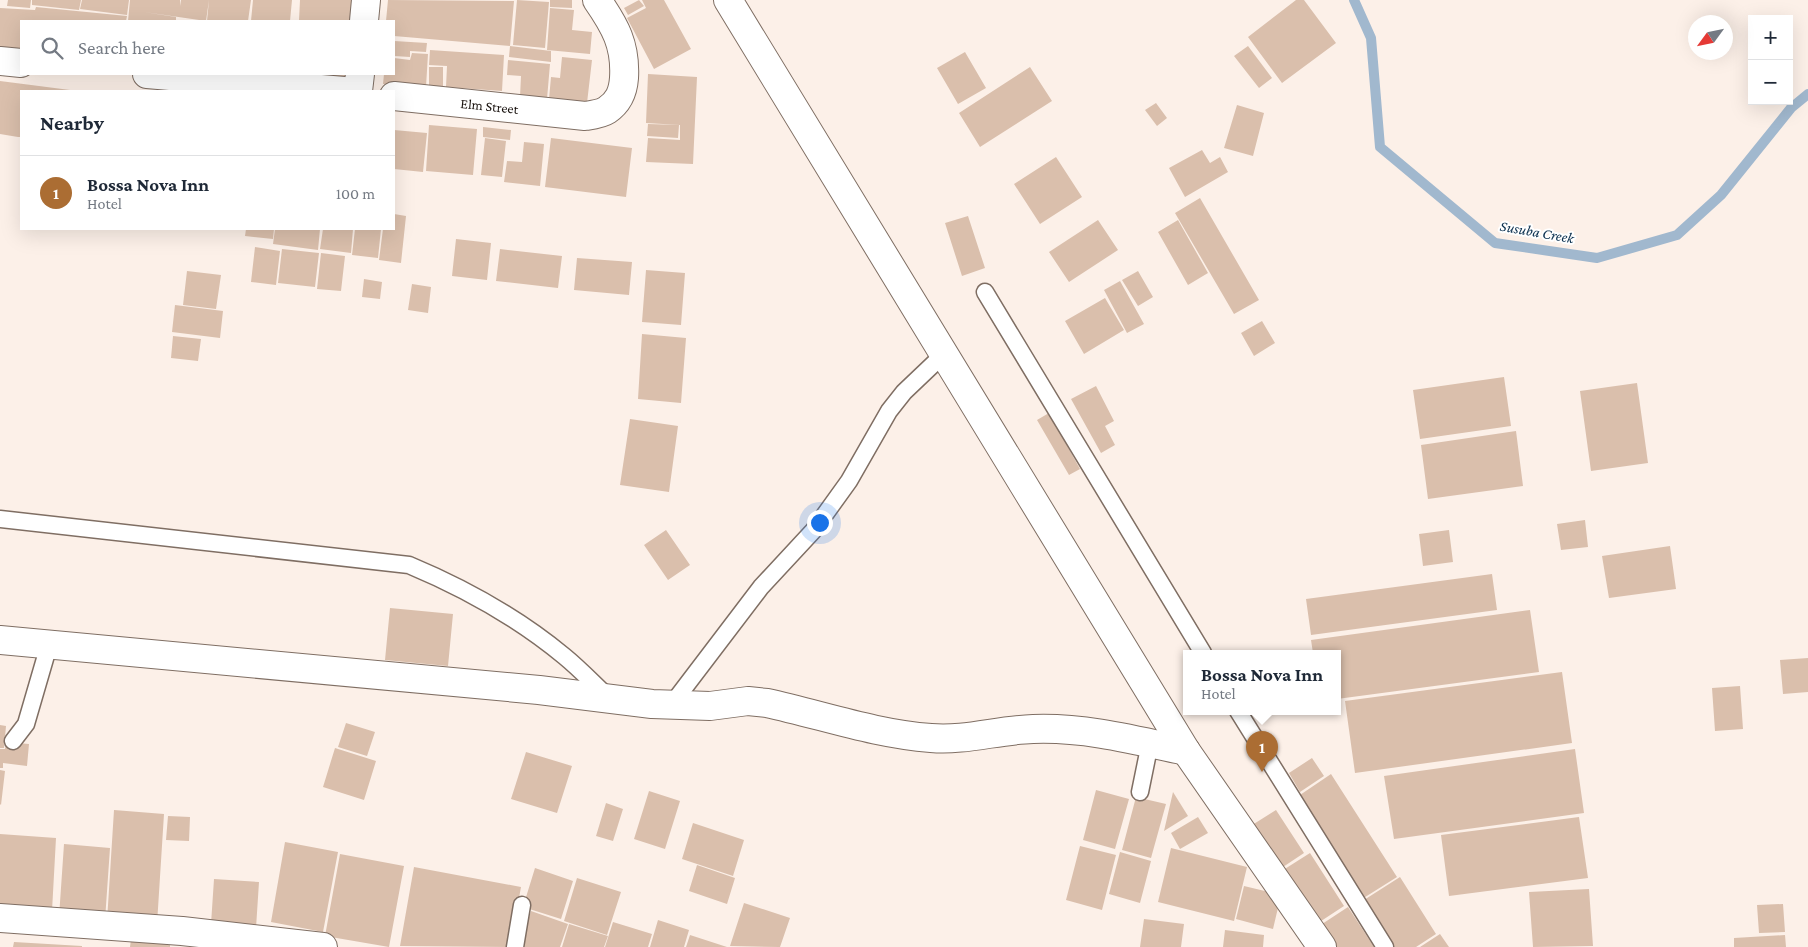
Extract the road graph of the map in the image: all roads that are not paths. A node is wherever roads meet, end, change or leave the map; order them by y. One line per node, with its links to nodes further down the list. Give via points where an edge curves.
1 (366, 0): 4 (street)
2 (597, 0): 11 (street, Elm Street, via 618,36 625,57 623,91 617,102 605,111 585,116)
3 (739, 4): 13 (street)
4 (364, 20)
5 (0, 61): 6 (street)
6 (20, 63)
7 (159, 75): 9 (street)
8 (360, 75): 10 (street)
9 (332, 90)
10 (358, 90)
11 (395, 96)
12 (985, 292): 17 (lane)
13 (945, 353): 19 (lane, via 889,410 849,481 813,531 761,587); 23 (street)
14 (0, 519): 18 (lane, via 409,565 450,582 538,637)
15 (0, 640): 16 (street)
16 (49, 645): 18 (street); 21 (lane, via 26,724)
17 (1201, 650)
18 (611, 699): 19 (street)
19 (672, 704): 22 (street, via 767,703 890,734 932,738 960,739 1030,729 1076,729)
20 (1240, 715): 30 (lane)
21 (13, 741)
22 (1150, 743): 23 (street); 24 (lane)
23 (1186, 751): 29 (street)
24 (1140, 792)
25 (522, 905): 28 (lane)
26 (0, 918): 27 (street, via 182,931)
27 (323, 947)
28 (515, 947)
29 (1322, 947)
30 (1385, 947)

